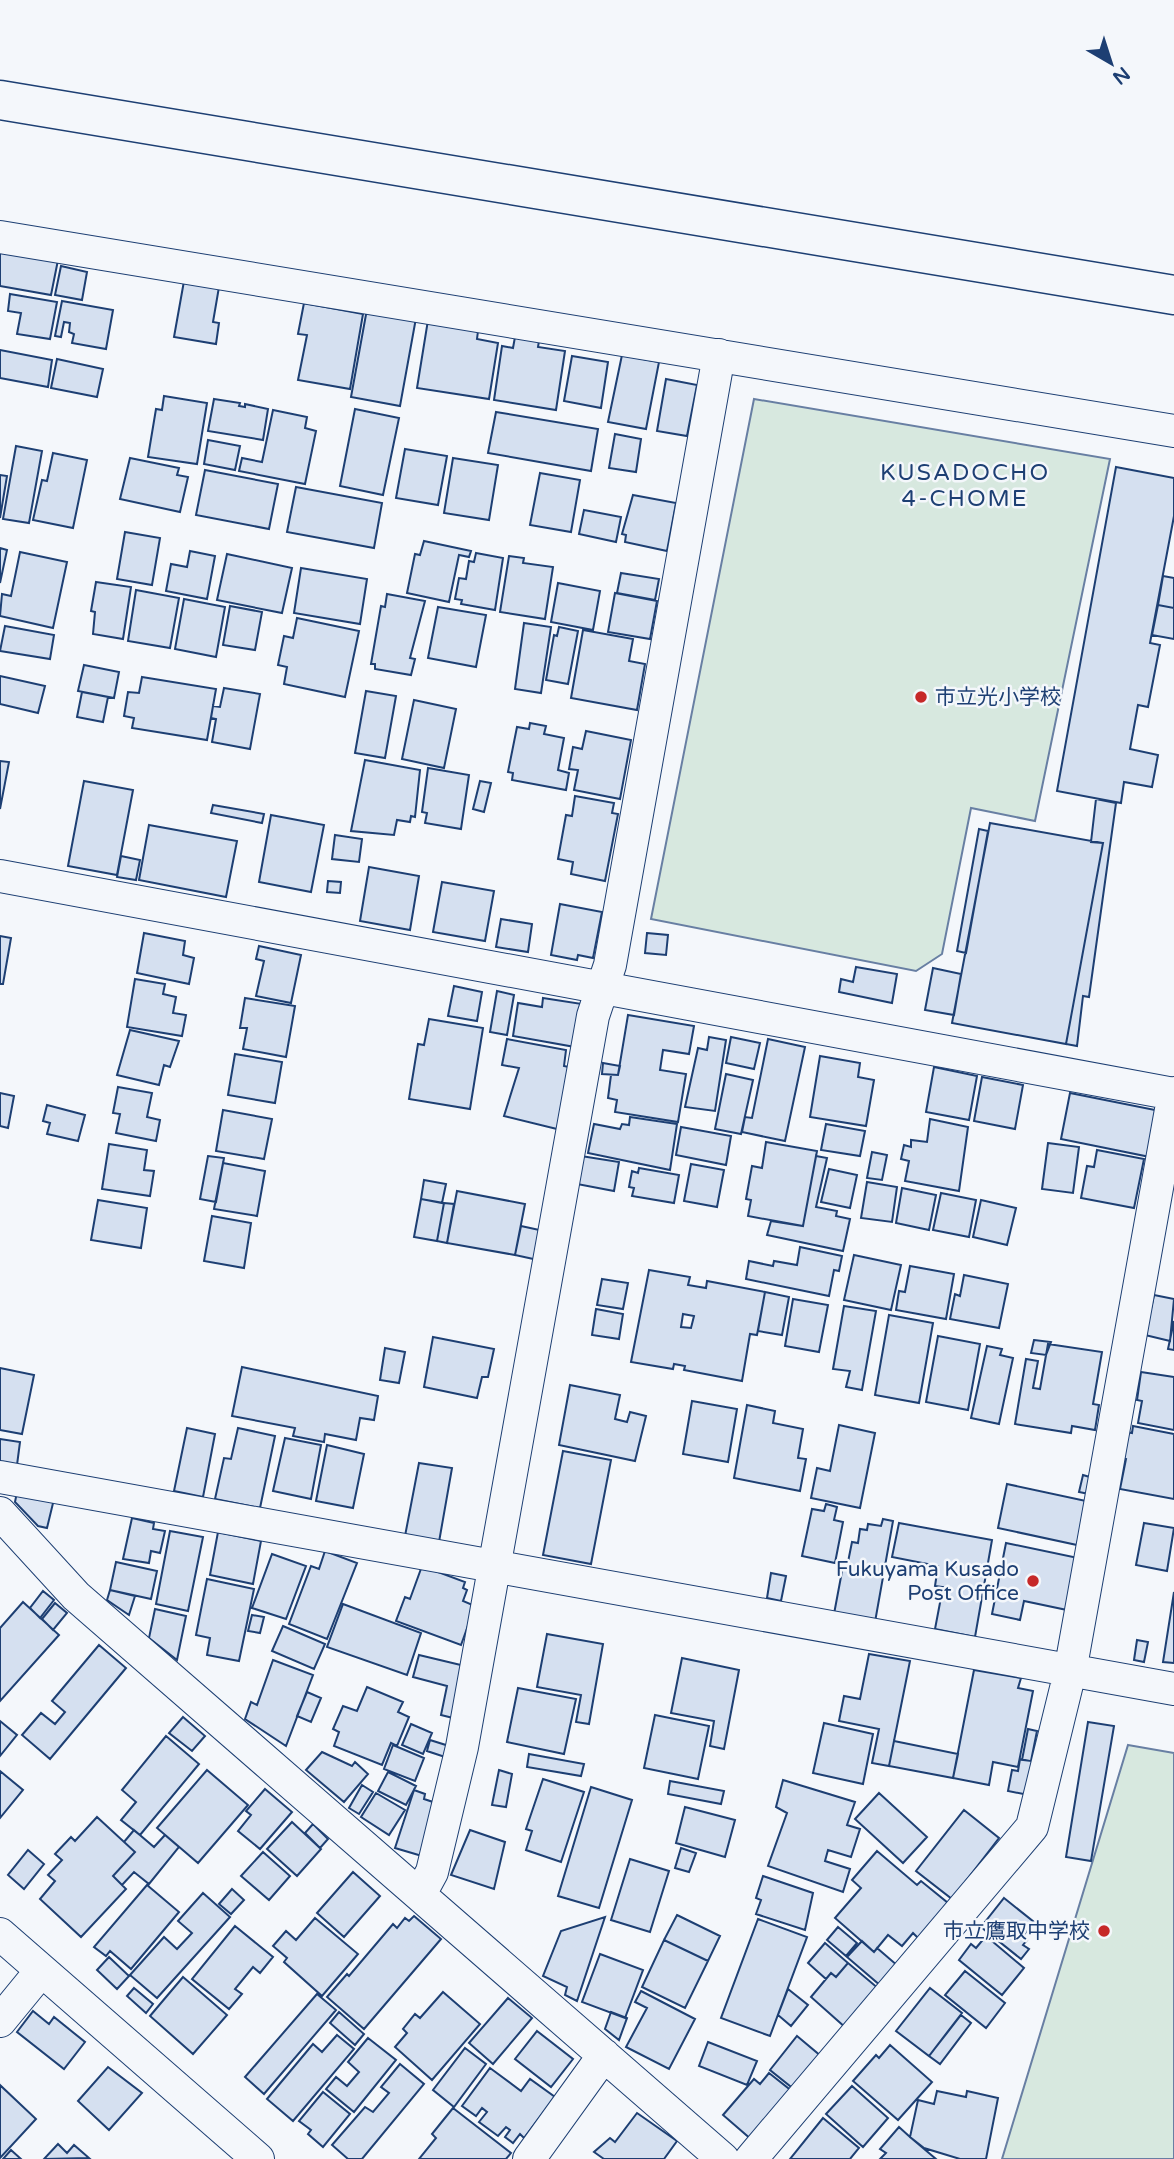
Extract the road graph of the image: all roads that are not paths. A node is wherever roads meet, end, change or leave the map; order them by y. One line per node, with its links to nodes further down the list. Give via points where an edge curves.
1 (0, 100): 3 (street)
2 (0, 237): 4 (street)
3 (1174, 295)
4 (719, 355): 5 (street); 7 (street)
5 (1174, 431)
6 (0, 876): 7 (street)
7 (603, 985): 8 (street); 11 (street, via 593,1016)
8 (1174, 1094): 12 (street)
9 (0, 1477): 11 (street)
10 (0, 1513): 14 (street, via 76,1596)
11 (492, 1565): 12 (street); 14 (street, via 462,1747 432,1872)
12 (1070, 1672): 13 (street); 22 (street, via 1032,1827)
13 (1174, 1689)
14 (420, 1894): 18 (street)
15 (0, 1934): 16 (street)
16 (41, 1970): 17 (street); 19 (street)
17 (0, 2021)
18 (604, 2055): 20 (street); 21 (street)
19 (258, 2159)
20 (529, 2159)
21 (723, 2159)
22 (751, 2159)

